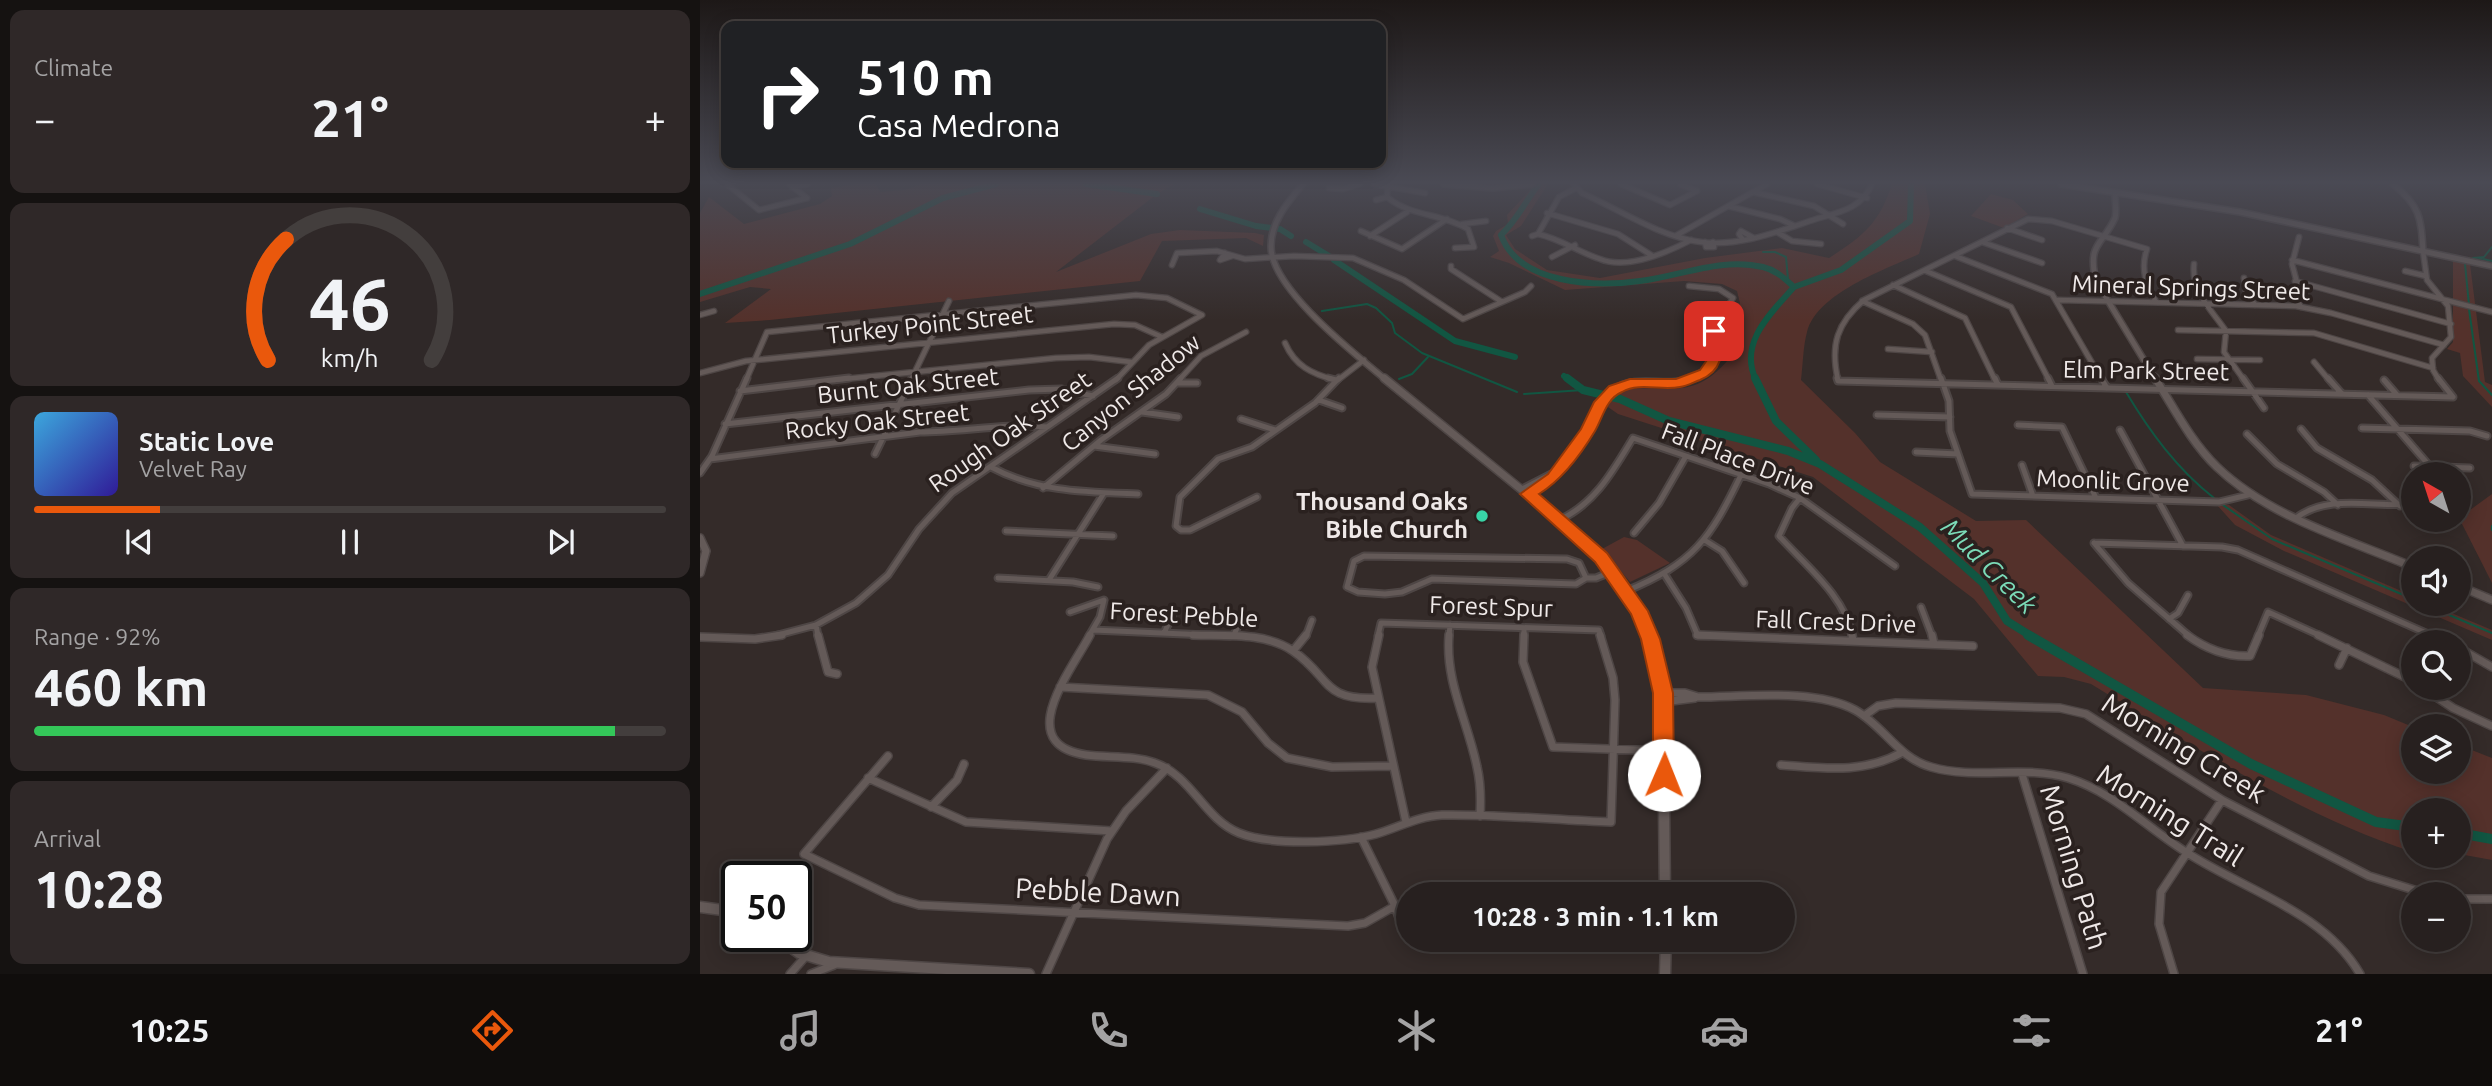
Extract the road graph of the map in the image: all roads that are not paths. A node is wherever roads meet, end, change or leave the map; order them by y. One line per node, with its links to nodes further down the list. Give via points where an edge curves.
1 (1273, 229): 37 (main road)
2 (1380, 229): 20 (street)
3 (1431, 229): 20 (street, via 1402,249)
4 (1467, 229): 31 (street, via 1474,247)
5 (1540, 229): 18 (street)
6 (1603, 229): 34 (street)
7 (1664, 229): 19 (street)
8 (1687, 229): 19 (street)
9 (1785, 229): 17 (street)
10 (2004, 229): 28 (street)
11 (2011, 229): 27 (street)
12 (2078, 229): 22 (street)
13 (2106, 229): 22 (main road)
14 (2322, 229): 32 (main road)
15 (2421, 229): 32 (main road)
16 (1361, 231): 20 (street)
17 (1777, 232): 24 (street); 29 (street, via 1792,241)
18 (1538, 234): 21 (street); 30 (street)
19 (1677, 235): 25 (street)
20 (1370, 236)
21 (1532, 236)
22 (2101, 236): 58 (main road, via 2094,248 2093,269); 60 (street, via 2147,249 2143,275)
23 (2299, 237): 39 (street)
24 (1754, 238): 26 (street); 26 (street, via 1741,231 1738,234)
25 (1691, 240): 26 (street, via 1711,248 1713,242); 34 (street, via 1673,251)
26 (1743, 240)
27 (2042, 240)
28 (1982, 242): 36 (street); 41 (street)
29 (1821, 244)
30 (1575, 246): 38 (street); 40 (street)
31 (1455, 248)
32 (2423, 251): 46 (main road); 49 (street)
33 (1225, 253): 35 (street); 35 (street, via 1220,260); 44 (street, via 1177,253)
34 (1651, 255): 40 (street)
35 (1233, 256): 37 (street)
36 (1955, 256): 47 (street); 55 (street, via 2044,289)
37 (1272, 257): 59 (street, via 1353,258 1404,280 1463,319); 81 (main road, via 1280,276 1308,309)
38 (1552, 257)
39 (2292, 260): 51 (street); 61 (street)
40 (1608, 262): 42 (street)
41 (2042, 263)
42 (1600, 264)
43 (2194, 264): 62 (street, via 2194,284)
44 (1172, 265)
45 (1451, 266): 59 (street)
46 (2492, 266)
47 (1925, 270): 52 (street); 95 (street, via 2011,307)
48 (2405, 271): 49 (street)
49 (2426, 276): 61 (street)
50 (2245, 278): 63 (street, via 2246,291)
51 (2295, 281): 64 (street, via 2294,295); 69 (street)
52 (1893, 285): 57 (street); 94 (street, via 1965,317)
53 (1531, 286): 59 (street)
54 (1689, 286): 98 (street, via 1716,289 1733,298 1715,327 1712,365 1695,379 1678,384 1630,383)
55 (2058, 300): 58 (street, Mineral Springs Street); 96 (street)
56 (949, 301): 67 (street)
57 (1862, 301): 78 (street, via 1918,327); 93 (street, Elm Park Street, via 1836,332 1833,352 1838,381)
58 (2107, 301): 60 (street, Mineral Springs Street); 97 (main road)
59 (1502, 302)
60 (2156, 302): 62 (street, Mineral Springs Street)
61 (2446, 302): 66 (street); 69 (street)
62 (2206, 303): 63 (street, Mineral Springs Street); 71 (street)
63 (2255, 304): 64 (street, Mineral Springs Street)
64 (2301, 307): 76 (street, Mineral Springs Street)
65 (714, 311): 68 (street)
66 (2492, 312)
67 (943, 314): 73 (street, Rough Oak Street, via 1143,295 1172,300 1202,315); 74 (street); 80 (street, via 767,332)
68 (700, 315)
69 (2451, 324): 76 (street, via 2451,337)
70 (2178, 330): 71 (street)
71 (2226, 331): 82 (street, via 2222,348); 86 (street, via 2314,333)
72 (1246, 332): 91 (street, Canyon Shadow, via 1200,356)
73 (1162, 337): 74 (street, Turkey Point Street, via 1120,323); 84 (street, Rough Oak Street)
74 (929, 341): 80 (street, Turkey Point Street); 87 (street)
75 (1285, 343): 89 (street, via 1301,368)
76 (2444, 345): 86 (street, via 2433,355)
77 (1888, 349): 78 (street)
78 (1932, 352): 93 (street)
79 (2197, 359): 82 (street)
80 (753, 360): 88 (street, Turkey Point Street); 99 (street)
81 (1364, 360): 89 (street); 139 (main road)
82 (2229, 360): 83 (street); 100 (street)
83 (2260, 360)
84 (1131, 362): 87 (street, via 1064,357); 104 (street, Rough Oak Street)
85 (2314, 362): 101 (street)
86 (2433, 368): 103 (street, Elm Park Street, via 2453,397)
87 (915, 370): 99 (street); 107 (street)
88 (700, 373)
89 (1336, 380): 105 (street)
90 (2384, 380): 103 (street)
91 (1177, 383): 92 (street); 110 (street, Canyon Shadow)
92 (1197, 383)
93 (1943, 384): 94 (street, Elm Park Street); 113 (street)
94 (1998, 385): 95 (street, Elm Park Street)
95 (2052, 386): 96 (street, Elm Park Street)
96 (2107, 388): 97 (street, Elm Park Street)
97 (2162, 389): 100 (street, Elm Park Street); 142 (main road, via 2207,457)
98 (1614, 390): 106 (street)
99 (740, 391): 115 (street)
100 (2252, 391): 101 (street, Elm Park Street); 109 (street)
101 (2342, 394): 102 (street, Elm Park Street)
102 (2368, 394): 103 (street, Elm Park Street); 121 (street)
103 (2397, 395)
104 (1093, 396): 107 (street, Burnt Oak Street, via 1057,388); 117 (street, Rough Oak Street)
105 (1319, 400): 108 (street); 119 (street)
106 (1604, 401): 139 (street, via 1554,478)
107 (899, 402): 115 (street, Burnt Oak Street); 125 (street)
108 (1342, 408)
109 (2264, 408)
110 (1142, 412): 112 (street); 126 (street, Canyon Shadow)
111 (1877, 415): 113 (street)
112 (1178, 417)
113 (1950, 417): 130 (street)
114 (1241, 419): 119 (street)
115 (725, 424): 132 (street)
116 (2018, 425): 146 (street, via 2062,426)
117 (1048, 427): 125 (street, Rocky Oak Street, via 1016,424); 135 (street, Rough Oak Street)
118 (2362, 428): 121 (street)
119 (1275, 429): 144 (street, via 1249,449 1218,459 1180,497 1176,526 1189,530)
120 (2301, 429): 149 (street, via 2317,448 2372,480)
121 (2398, 429): 124 (street, via 2470,431); 133 (street)
122 (2120, 430): 147 (street)
123 (2247, 434): 148 (street, via 2277,464)
124 (2487, 436)
125 (883, 437): 128 (street); 132 (street, Rocky Oak Street)
126 (1094, 446): 129 (street); 138 (street, Canyon Shadow)
127 (1916, 452): 130 (street)
128 (874, 454)
129 (1155, 454)
130 (1958, 454): 143 (street, Moonlit Grove, via 1972,494)
131 (1686, 456): 137 (street, Fall Place Drive); 151 (street, Fall Place Drive, via 1633,438 1600,487 1577,512); 153 (street, via 1659,503)
132 (710, 459): 136 (street)
133 (2425, 462)
134 (2022, 465): 143 (street)
135 (991, 467): 138 (street); 179 (street, Rough Oak Street, via 938,506 876,588)
136 (700, 473)
137 (1741, 475): 145 (street, Fall Place Drive); 157 (street)
138 (1043, 488): 140 (street)
139 (1525, 491): 151 (main road)
140 (1104, 493): 141 (street); 154 (street)
141 (1138, 494)
142 (2252, 494): 147 (street, Moonlit Grove, via 2220,502); 150 (main road)
143 (2033, 496): 146 (street, Moonlit Grove)
144 (1257, 497)
145 (1800, 498): 160 (street, Fall Place Drive); 187 (street, via 1779,536 1841,605)
146 (2096, 498): 147 (street, Moonlit Grove)
147 (2158, 500): 158 (street)
148 (2338, 505): 149 (street); 150 (street, via 2311,506)
149 (2400, 506)
150 (2296, 518): 159 (main road)
151 (1559, 520): 161 (main road)
152 (1006, 531): 154 (street)
153 (1634, 533)
154 (1077, 534): 155 (street); 166 (street)
155 (1113, 536)
156 (700, 538): 162 (main road, via 706,557)
157 (1706, 541): 163 (street); 167 (street, via 1718,548)
158 (2183, 545): 177 (street, via 2094,543 2105,560); 183 (street, via 2241,551)
159 (2401, 562)
160 (1895, 566)
161 (1613, 571): 165 (street); 169 (main road)
162 (700, 573)
163 (1665, 575): 169 (street); 187 (street, Fall Crest Drive, via 1698,636)
164 (998, 578): 166 (street)
165 (1586, 578): 165 (street, via 1580,563 1567,559 1359,557 1347,590 1393,594 1432,579 1576,584)
166 (1049, 580): 168 (street)
167 (1744, 583)
168 (1098, 587)
169 (1626, 591): 198 (main road, via 1651,639)
170 (2471, 591): 172 (main road)
171 (2188, 595): 177 (street)
172 (2492, 600)
173 (1921, 607): 188 (street)
174 (1070, 612): 182 (street, via 1104,600)
175 (1172, 616): 184 (street)
176 (1241, 618): 185 (street)
177 (2169, 619): 190 (street, via 2201,645 2235,656 2250,656 2268,612)
178 (1312, 620): 191 (street)
179 (816, 625): 186 (street, Rough Oak Street, via 766,638); 195 (street, via 825,667)
180 (1450, 625): 181 (street, Forest Spur); 199 (street, Forest Spur, via 1381,623 1372,663); 215 (street, via 1447,662 1481,781)
181 (1524, 628): 203 (street, via 1523,662 1553,747); 203 (street, Forest Spur, via 1599,630 1613,678)
182 (1093, 630): 184 (street, Forest Pebble); 197 (street)
183 (2419, 630)
184 (1164, 632): 185 (street, Forest Pebble)
185 (1234, 635): 191 (street, Forest Pebble, via 1264,638)
186 (700, 637)
187 (1853, 641): 188 (street, Fall Crest Drive)
188 (1934, 644): 189 (street, Fall Crest Drive)
189 (1973, 646)
190 (2347, 648): 193 (street); 196 (street)
191 (1293, 651): 199 (street, Forest Pebble, via 1336,693)
192 (2471, 655): 194 (street)
193 (2340, 666)
194 (2492, 667)
195 (837, 674)
196 (2401, 675)
197 (1060, 687): 209 (street, via 1208,695 1240,709 1275,751 1293,762); 210 (street, via 1047,719 1058,746 1067,751 1143,759)
198 (1663, 697): 201 (street, Morning Trail, via 1825,700); 204 (main road)
199 (1378, 698): 209 (street)
200 (2440, 700): 202 (street)
201 (1864, 716): 205 (street, Morning Trail); 213 (street, Morning Creek, via 1878,706 1896,703 2074,710 2103,722)
202 (2492, 726)
203 (1614, 749): 204 (street); 215 (street, via 1611,822)
204 (1664, 751): 221 (main road)
205 (1901, 753): 208 (street, via 1871,768); 211 (street, Morning Trail, via 1939,770)
206 (888, 756): 212 (street)
207 (964, 764): 214 (street, via 957,780)
208 (1781, 765)
209 (1393, 766): 216 (street)
210 (1167, 768): 217 (street); 218 (street, via 1189,782 1221,823 1241,834 1329,841)
211 (2022, 774): 219 (street, Morning Trail, via 2058,776 2085,785); 239 (street, Morning Path)
212 (868, 778): 214 (street); 220 (street)
213 (2222, 800): 219 (street); 222 (street, Morning Creek, via 2369,876)
214 (931, 807): 217 (street, via 975,823)
215 (1480, 816): 216 (street, via 1440,815)
216 (1406, 822): 218 (street)
217 (1112, 831): 229 (street)
218 (1361, 837): 226 (street)
219 (2186, 853): 240 (street, via 2161,892 2158,908 2160,935); 241 (street, Morning Trail, via 2314,924 2340,945)
220 (804, 854): 229 (street, Pebble Dawn, via 907,903)
221 (1665, 882)
222 (2401, 886)
223 (2471, 899): 224 (street)
224 (2492, 899)
225 (700, 906): 227 (main road)
226 (1395, 906): 228 (street); 229 (street, Pebble Dawn, via 1365,923 1348,926)
227 (721, 909)
228 (1396, 909)
229 (1073, 914): 237 (street)
230 (800, 952): 232 (main road)
231 (1666, 952): 238 (main road)
232 (806, 956): 233 (main road); 234 (street)
233 (843, 962): 235 (street); 236 (main road)
234 (790, 974)
235 (811, 974)
236 (1029, 974)
237 (1045, 974)
238 (1665, 974)
239 (2083, 974)
240 (2174, 974)
241 (2360, 974)

